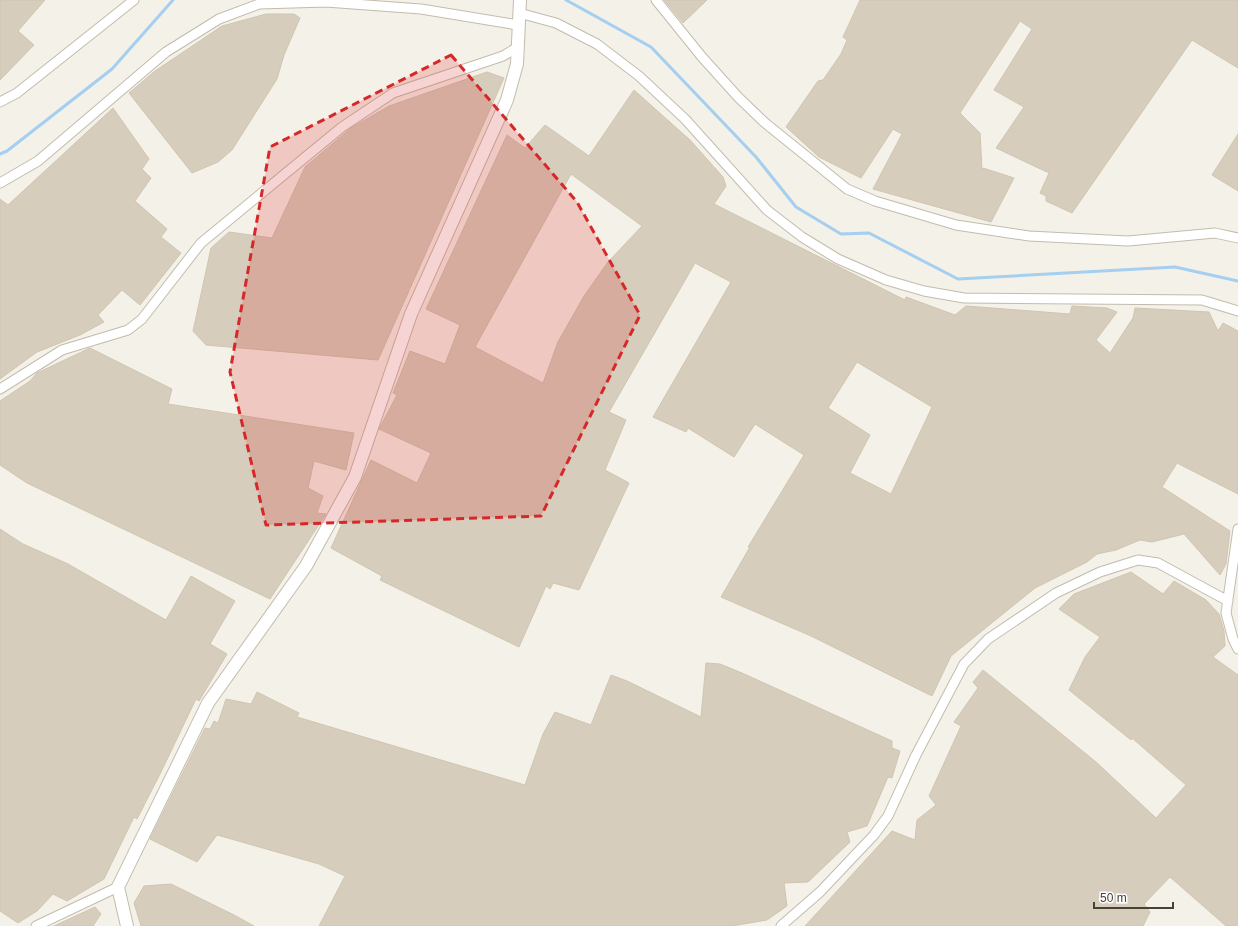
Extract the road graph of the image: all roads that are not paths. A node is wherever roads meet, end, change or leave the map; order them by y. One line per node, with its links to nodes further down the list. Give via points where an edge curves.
1 (134, 0): 5 (street, via 17,92)
2 (656, 0): 7 (street, via 738,97 764,122 847,189 956,225 1029,236 1128,240 1215,233)
3 (519, 10): 4 (street); 6 (street, via 421,10 326,2 259,4 219,19 166,52 38,161); 8 (street, via 556,23 597,44 639,76 685,119 767,210 802,237 838,259 886,280 924,291 964,298 1202,300)
4 (518, 48): 9 (street, via 503,56 393,93 342,127 201,243 166,290 128,330 62,350); 13 (street, via 517,64 507,100 412,314 356,477 306,566 208,703)
5 (0, 102)
6 (0, 183)
7 (1238, 238)
8 (1238, 311)
9 (0, 389)
10 (1238, 529): 11 (street)
11 (1228, 601): 12 (street, via 1226,613); 16 (street, via 1158,562 1138,560 1100,572 1056,593 988,639 964,664 916,755 888,816 874,835 820,892)
12 (1238, 650)
13 (118, 887): 14 (street); 15 (street)
14 (36, 926)
15 (127, 926)
16 (781, 926)

